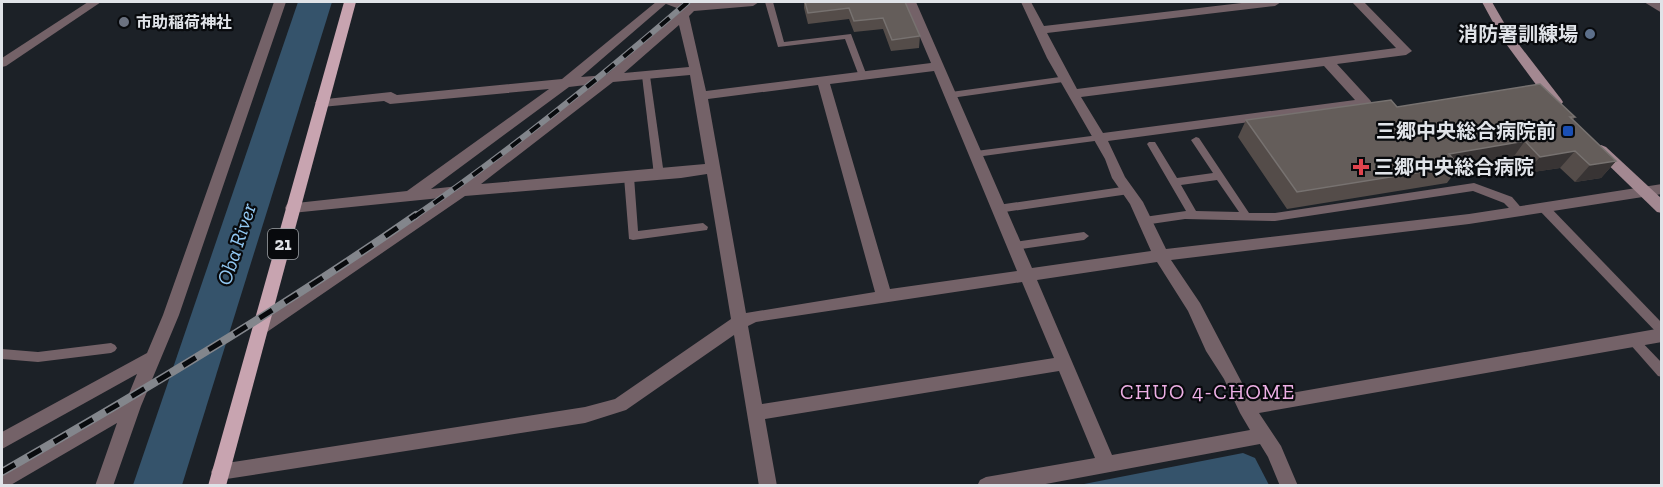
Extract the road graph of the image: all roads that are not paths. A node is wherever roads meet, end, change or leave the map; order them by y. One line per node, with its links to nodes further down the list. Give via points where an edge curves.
1 (95, 2): 18 (street)
2 (280, 2): 67 (street, via 171,315)
3 (350, 2): 30 (main road, 21)
4 (662, 2): 26 (street)
5 (667, 2): 14 (street)
6 (753, 2): 14 (street)
7 (769, 2): 22 (lane, via 781,45 848,36)
8 (911, 2): 19 (street)
9 (1026, 2): 16 (street)
10 (1275, 2): 16 (street)
11 (1358, 2): 17 (street, via 1406,51)
12 (1487, 2): 31 (main road, via 1525,63)
13 (1650, 2): 15 (street)
14 (690, 8): 20 (street); 24 (street)
15 (1662, 10)
16 (1040, 30): 23 (street)
17 (1327, 61): 27 (street); 32 (street, via 1365,103)
18 (2, 63)
19 (939, 66): 22 (street); 28 (street)
20 (696, 70): 21 (street); 29 (street)
21 (646, 76): 24 (street); 38 (lane)
22 (863, 76): 25 (street)
23 (1067, 79): 27 (street); 28 (lane)
24 (608, 80): 26 (street); 44 (street)
25 (823, 81): 29 (street); 60 (street)
26 (564, 83): 30 (street); 46 (street)
27 (1073, 94): 32 (street)
28 (951, 95): 36 (street)
29 (699, 96): 37 (street)
30 (322, 103): 48 (main road, 21)
31 (1569, 116)
32 (1099, 138): 36 (lane); 43 (street)
33 (1196, 140): 39 (lane)
34 (1592, 140): 45 (main road)
35 (1152, 144): 41 (lane)
36 (975, 154): 49 (street)
37 (712, 168): 38 (street); 61 (street)
38 (659, 175): 40 (street)
39 (1220, 176): 41 (lane); 53 (lane)
40 (629, 177): 44 (street); 55 (lane, via 633,236)
41 (1174, 182): 52 (lane)
42 (1662, 189): 45 (street)
43 (1129, 190): 49 (lane); 54 (street)
44 (462, 191): 46 (street); 62 (street)
45 (1644, 192): 47 (street); 50 (main road)
46 (410, 196): 48 (street)
47 (1544, 207): 51 (street); 63 (lane)
48 (292, 208): 62 (main road, 21)
49 (998, 208): 57 (street)
50 (1662, 208)
51 (1519, 211): 53 (lane, via 1508,200 1474,187 1275,217); 58 (street)
52 (1193, 215): 53 (lane); 54 (lane)
53 (1247, 216)
54 (1144, 221): 58 (street)
55 (703, 227)
56 (1084, 236): 57 (lane)
57 (1014, 246): 59 (street)
58 (1162, 256): 59 (street); 71 (street)
59 (1027, 276): 60 (street); 68 (street)
60 (885, 297): 61 (street, via 755,316)
61 (740, 322): 72 (street); 76 (street, via 620,405 585,415)
62 (261, 327): 76 (main road, 21)
63 (1662, 333): 64 (street)
64 (1633, 340): 69 (lane); 71 (street)
65 (111, 348): 66 (lane, via 38,357)
66 (2, 354)
67 (151, 358): 70 (street); 74 (street)
68 (1064, 363): 72 (street); 75 (street)
69 (1662, 372)
70 (132, 406): 77 (street); 79 (street)
71 (1246, 408): 73 (street)
72 (756, 413): 80 (street)
73 (1264, 435): 75 (street); 82 (street)
74 (2, 441)
75 (1107, 464): 78 (street)
76 (218, 479)
77 (2, 480)
78 (1051, 480): 81 (street)
79 (104, 486)
80 (768, 486)
81 (986, 486)
82 (1289, 486)

